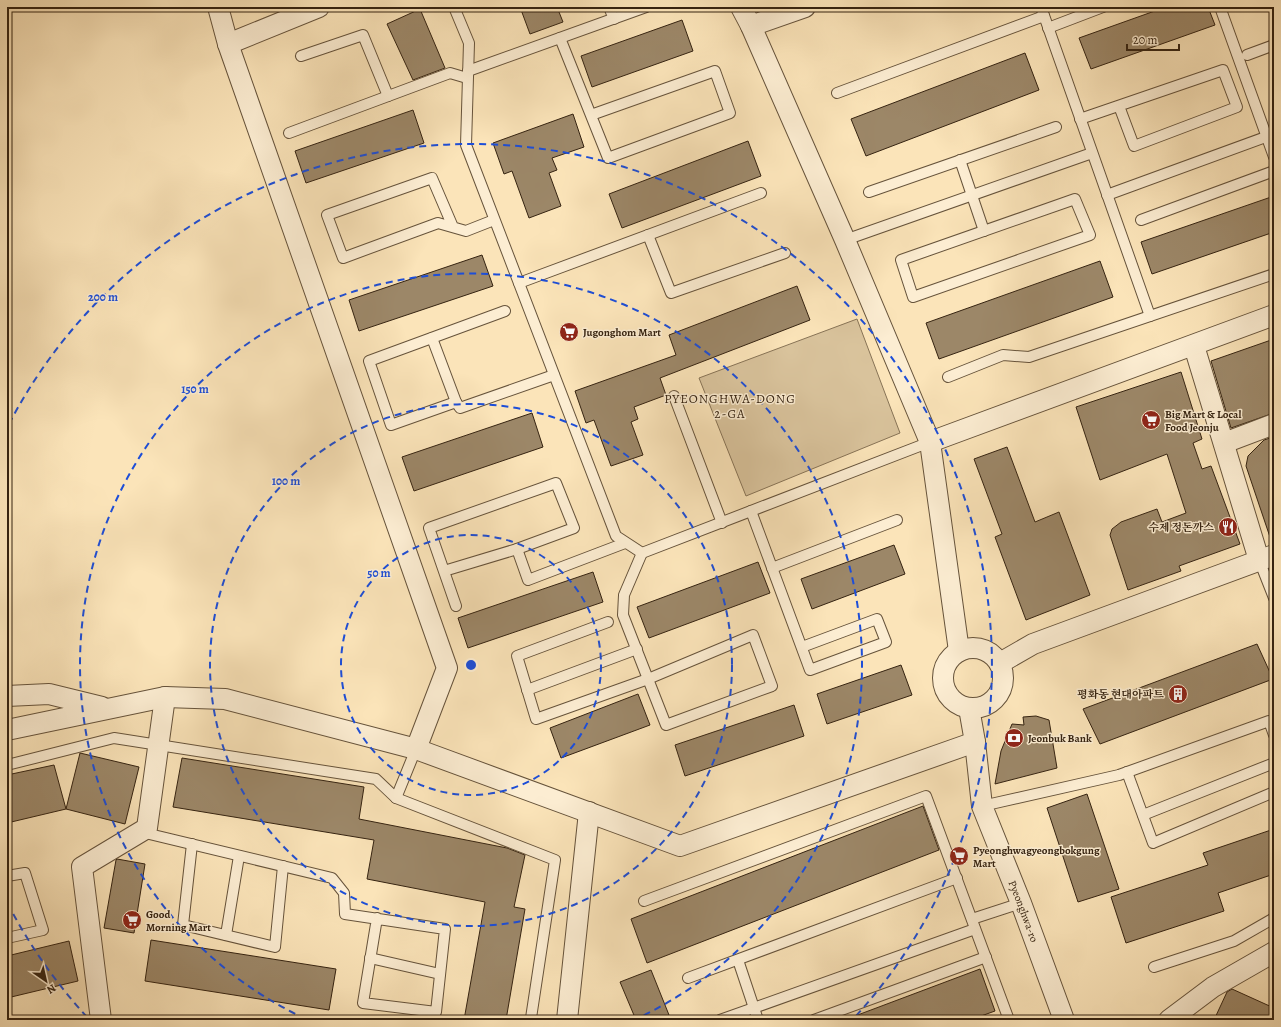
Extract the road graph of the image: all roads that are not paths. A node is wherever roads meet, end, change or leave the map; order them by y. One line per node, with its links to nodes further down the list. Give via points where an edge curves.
1 (218, 7): 15 (street)
2 (319, 7): 15 (street)
3 (454, 7): 19 (lane, via 469,43)
4 (609, 7): 11 (lane)
5 (646, 7): 11 (lane)
6 (741, 7): 12 (street)
7 (805, 7): 12 (street)
8 (1103, 7): 13 (lane)
9 (1220, 7): 27 (lane)
10 (1042, 12): 13 (lane); 20 (lane)
11 (614, 19): 14 (lane)
12 (751, 26): 41 (street)
13 (1048, 28): 24 (lane)
14 (560, 38): 19 (lane); 23 (lane)
15 (228, 44): 83 (street, via 446,668)
16 (1274, 45): 17 (lane)
17 (1246, 55)
18 (301, 56): 21 (lane, via 363,35)
19 (468, 74): 21 (lane, via 450,73); 36 (lane, via 466,145)
20 (837, 93)
21 (388, 96): 26 (lane)
22 (1119, 106): 22 (lane, via 1223,70 1237,107 1134,146); 24 (lane)
23 (591, 115): 23 (lane, via 608,158 730,113 715,71)
24 (1080, 119): 28 (lane)
25 (1056, 127): 30 (lane)
26 (289, 132)
27 (1270, 135): 29 (lane); 35 (lane)
28 (1092, 153): 34 (lane); 35 (lane)
29 (1274, 156)
30 (960, 160): 32 (lane); 34 (lane)
31 (1274, 171): 37 (lane)
32 (869, 192)
33 (761, 193): 40 (lane)
34 (972, 195): 39 (lane); 41 (lane)
35 (1107, 195): 47 (lane)
36 (494, 220): 38 (lane, via 466,231); 44 (lane)
37 (1141, 220)
38 (453, 227): 38 (lane, via 438,223 342,258 327,215 432,178)
39 (984, 230): 39 (lane, via 1075,198 1090,235 913,297 901,260)
40 (648, 235): 42 (lane, via 671,293); 44 (lane)
41 (845, 240): 55 (street)
42 (785, 253)
43 (1274, 274): 47 (lane)
44 (519, 283): 50 (lane)
45 (505, 311): 48 (lane)
46 (1274, 315): 49 (street)
47 (1150, 316): 51 (lane, via 1030,357 1003,356)
48 (432, 338): 53 (lane); 53 (lane, via 369,361 391,425)
49 (1194, 346): 55 (street); 56 (street)
50 (554, 375): 53 (lane, via 460,408); 60 (lane, via 616,536)
51 (948, 377)
52 (674, 396): 59 (lane)
53 (456, 402)
54 (1274, 424): 56 (street)
55 (930, 442): 57 (lane); 71 (street)
56 (1224, 443): 63 (street)
57 (751, 511): 59 (lane); 64 (lane)
58 (897, 520): 64 (lane)
59 (722, 523): 62 (lane)
60 (625, 542): 61 (lane, via 528,580); 62 (lane)
61 (517, 549): 65 (lane); 65 (lane, via 574,528 556,483 428,528)
62 (642, 553): 70 (lane, via 624,594 623,615)
63 (1267, 558): 66 (lane); 72 (street, via 1033,644)
64 (772, 568): 69 (lane)
65 (444, 571): 67 (lane)
66 (1274, 598)
67 (456, 606)
68 (608, 622): 74 (lane, via 517,656)
69 (802, 647): 69 (lane, via 877,619 886,642 810,670)
70 (637, 649): 73 (lane); 74 (lane)
71 (959, 651): 72 (street, via 982,649 992,654); 78 (street, via 949,659 944,671 943,684 948,695 957,704)
72 (1000, 663): 78 (street, via 1003,685 998,695 980,708)
73 (648, 679): 73 (lane, via 666,725 772,686 754,636); 74 (lane, via 536,719)
74 (527, 690)
75 (7, 696): 77 (street, via 49,694)
76 (165, 697): 77 (street); 82 (street); 83 (street, via 225,699)
77 (108, 708): 79 (street)
78 (969, 708): 81 (street, Pyeonghwa-ro)
79 (7, 730)
80 (1274, 735): 86 (lane, via 1269,721)
81 (975, 742): 89 (street, Pyeonghwa-ro); 90 (street, via 680,846)
82 (159, 746): 85 (lane, via 114,738); 88 (lane, via 376,780); 92 (street, via 148,828)
83 (416, 749): 88 (lane); 90 (street)
84 (1274, 763): 91 (lane)
85 (7, 765)
86 (1127, 772): 89 (lane); 91 (lane)
87 (1274, 792): 91 (lane, via 1153,843)
88 (396, 798): 114 (lane, via 555,860)
89 (982, 806): 99 (street, Pyeonghwa-ro)
90 (589, 812): 115 (street)
91 (1143, 815)
92 (141, 832): 93 (lane); 113 (street, via 82,867)
93 (192, 844): 94 (lane); 103 (lane, via 183,926)
94 (239, 856): 95 (lane); 103 (lane)
95 (283, 866): 100 (lane, via 332,878 344,893 345,914); 103 (lane, via 275,947)
96 (7, 876): 104 (lane, via 25,873 43,930)
97 (957, 878): 98 (lane, via 926,796); 102 (lane); 108 (lane)
98 (644, 901)
99 (1022, 903): 102 (lane); 120 (street, Pyeonghwa-ro)
100 (377, 918): 107 (lane); 110 (lane, via 445,929)
101 (1274, 918): 109 (lane, via 1234,941)
102 (974, 924): 106 (lane); 112 (lane)
103 (226, 935)
104 (7, 938)
105 (1274, 952): 121 (street, via 1213,988)
106 (986, 957): 118 (lane); 119 (lane)
107 (370, 958): 110 (lane); 110 (lane, via 363,1003 436,1012)
108 (738, 960): 111 (lane); 112 (lane)
109 (1154, 967)
110 (440, 974)
111 (688, 978)
112 (754, 1008): 116 (lane); 117 (lane)
113 (101, 1020)
114 (529, 1020)
115 (567, 1020)
116 (720, 1020)
117 (758, 1020)
118 (814, 1020)
119 (1009, 1020)
120 (1064, 1020)
121 (1169, 1020)

